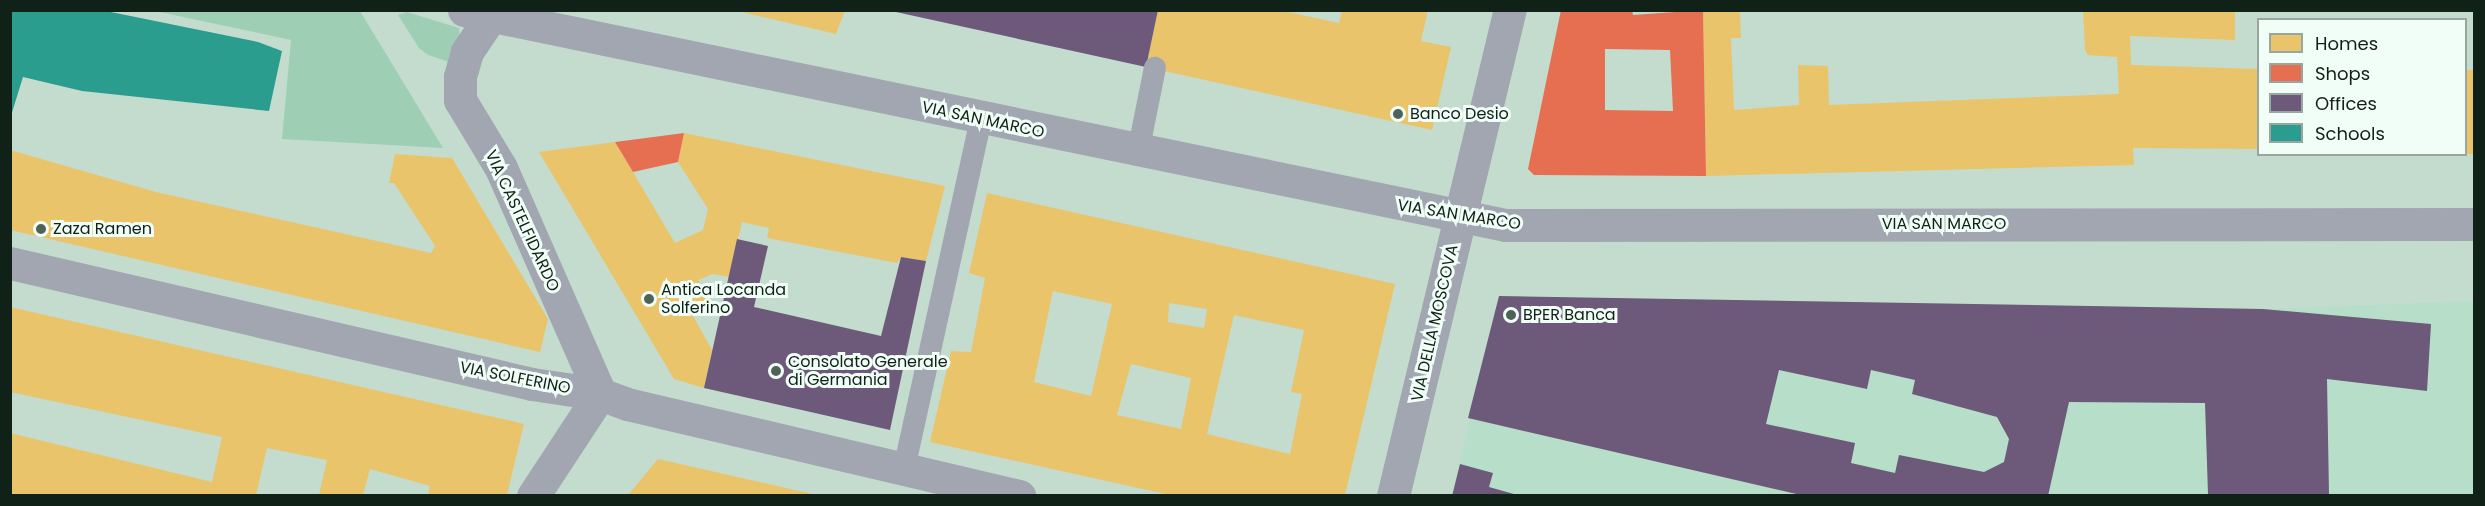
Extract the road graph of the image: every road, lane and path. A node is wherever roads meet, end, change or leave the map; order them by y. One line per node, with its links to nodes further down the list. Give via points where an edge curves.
1 (1510, 10): 6 (street, VIA DELLA MOSCOVA)
2 (477, 15): 4 (street, VIA SAN MARCO); 9 (street, VIA CASTELFIDARDO, via 460,77 460,100 501,168)
3 (1155, 68): 5 (lane)
4 (981, 120): 5 (street, VIA SAN MARCO); 10 (lane)
5 (1138, 152): 6 (street, VIA SAN MARCO)
6 (1461, 218): 7 (street, VIA SAN MARCO, via 1506,225); 13 (street, VIA DELLA MOSCOVA)
7 (2475, 224)
8 (10, 263): 9 (street, VIA SOLFERINO, via 520,381)
9 (600, 394): 10 (street, VIA SOLFERINO, via 627,404); 11 (street)
10 (904, 469): 12 (street, VIA SOLFERINO)
11 (533, 495)
12 (1018, 495)
13 (1393, 495)

